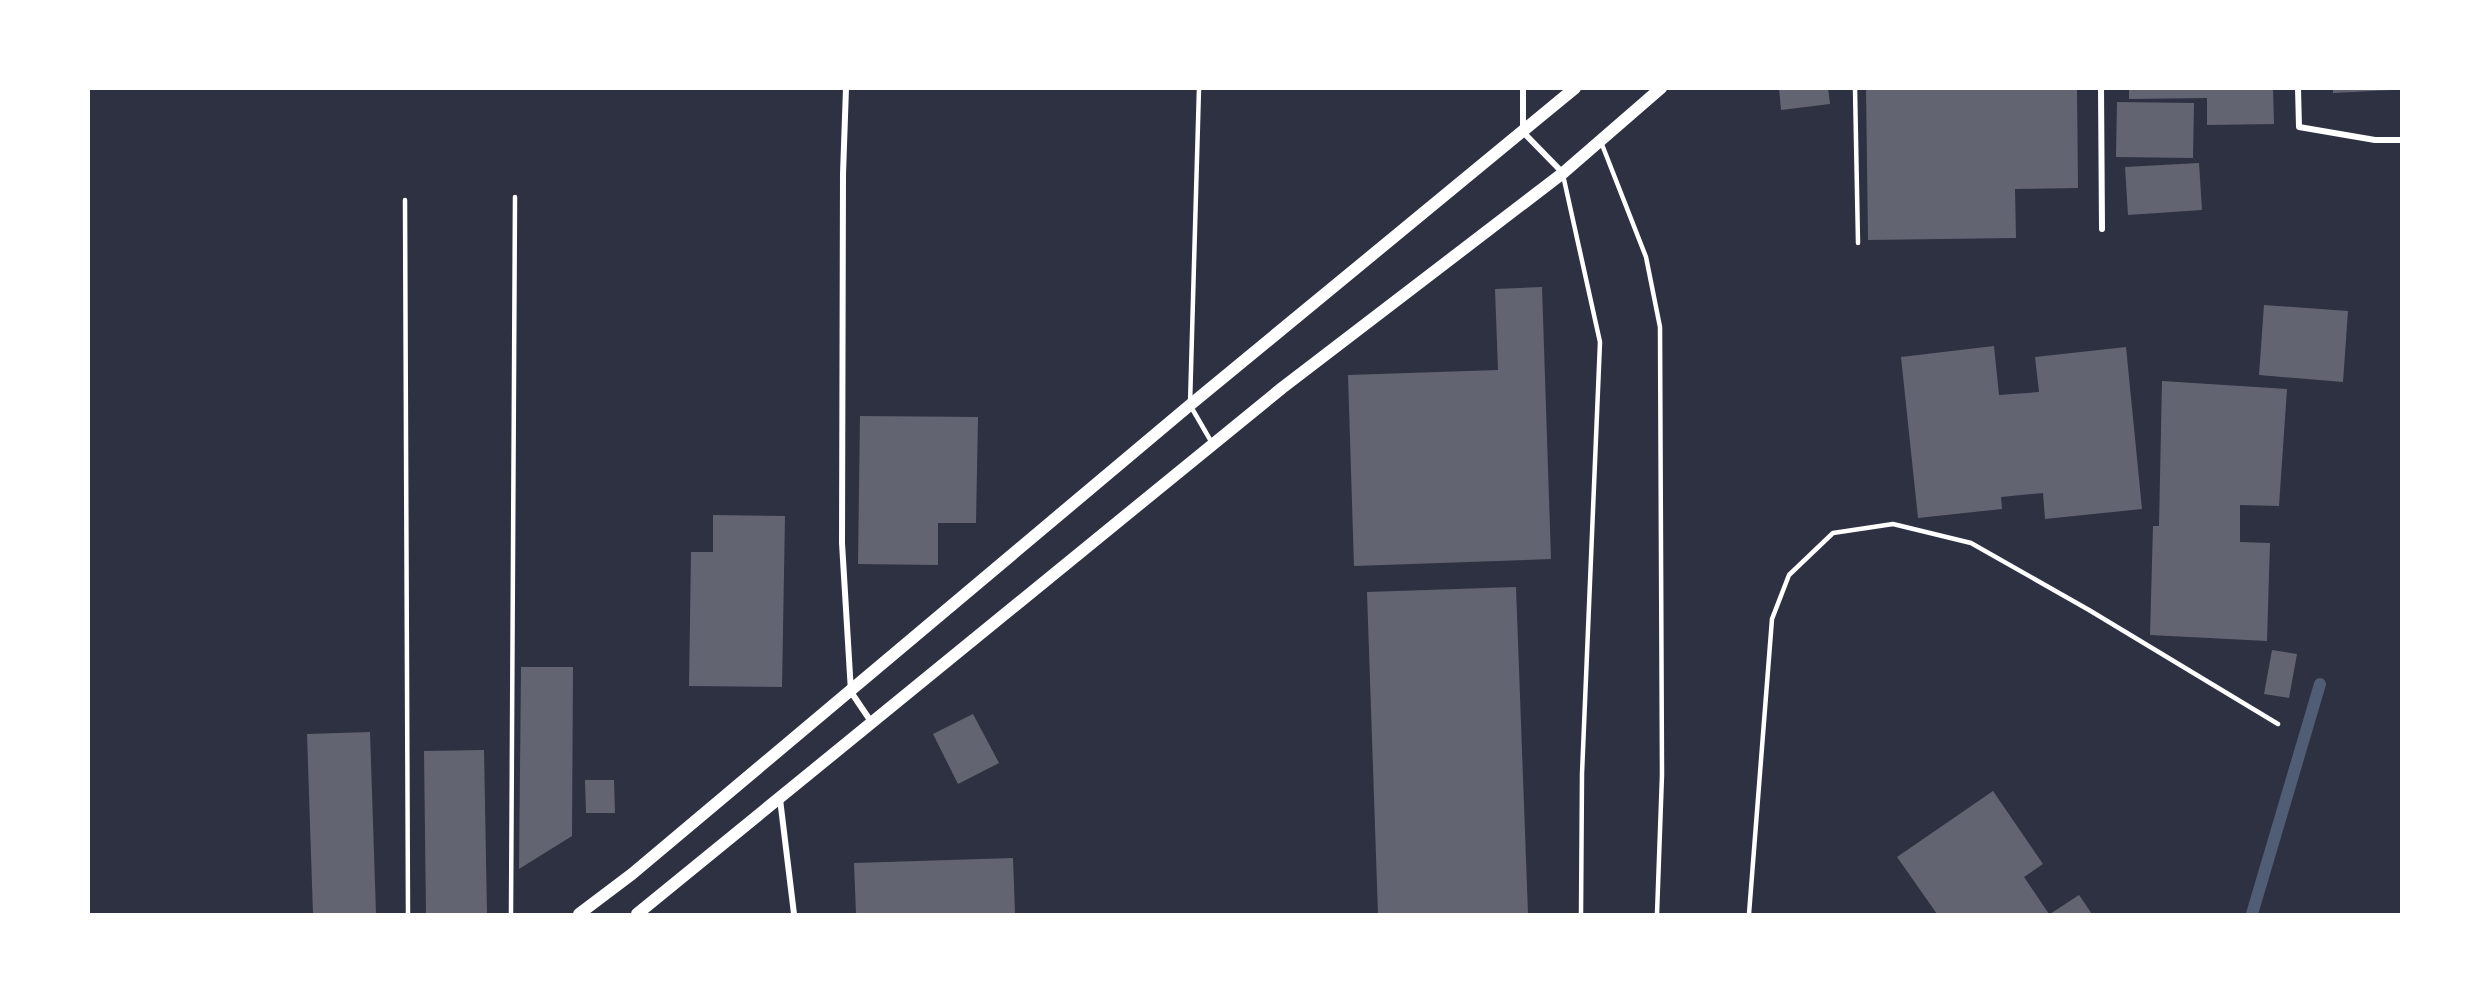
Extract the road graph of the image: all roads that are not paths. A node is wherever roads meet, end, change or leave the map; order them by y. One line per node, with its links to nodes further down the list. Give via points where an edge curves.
1 (846, 88): 19 (street, via 842,543)
2 (1199, 88): 17 (lane)
3 (1523, 88): 9 (street)
4 (1575, 88): 9 (main road)
5 (1661, 88): 11 (main road)
6 (1855, 88): 16 (lane)
7 (2101, 88): 15 (street)
8 (2298, 88): 10 (street, via 2299,127 2375,140)
9 (1523, 132): 12 (street); 17 (main road)
10 (2402, 140)
11 (1601, 142): 12 (main road); 29 (lane, via 1646,257 1660,327 1662,776)
12 (1563, 173): 18 (main road); 28 (lane, via 1600,342 1582,774)
13 (515, 197): 24 (lane)
14 (405, 200): 23 (lane)
15 (2102, 229)
16 (1858, 243)
17 (1190, 405): 18 (lane); 19 (main road)
18 (1212, 444): 20 (main road)
19 (851, 692): 20 (street); 25 (main road)
20 (872, 723): 22 (main road)
21 (2278, 724): 30 (lane, via 1971,543 1893,524 1833,533 1789,575 1772,619)
22 (780, 799): 26 (main road); 27 (street)
23 (408, 915)
24 (511, 915)
25 (579, 915)
26 (637, 915)
27 (794, 915)
28 (1581, 915)
29 (1657, 915)
30 (1749, 915)

